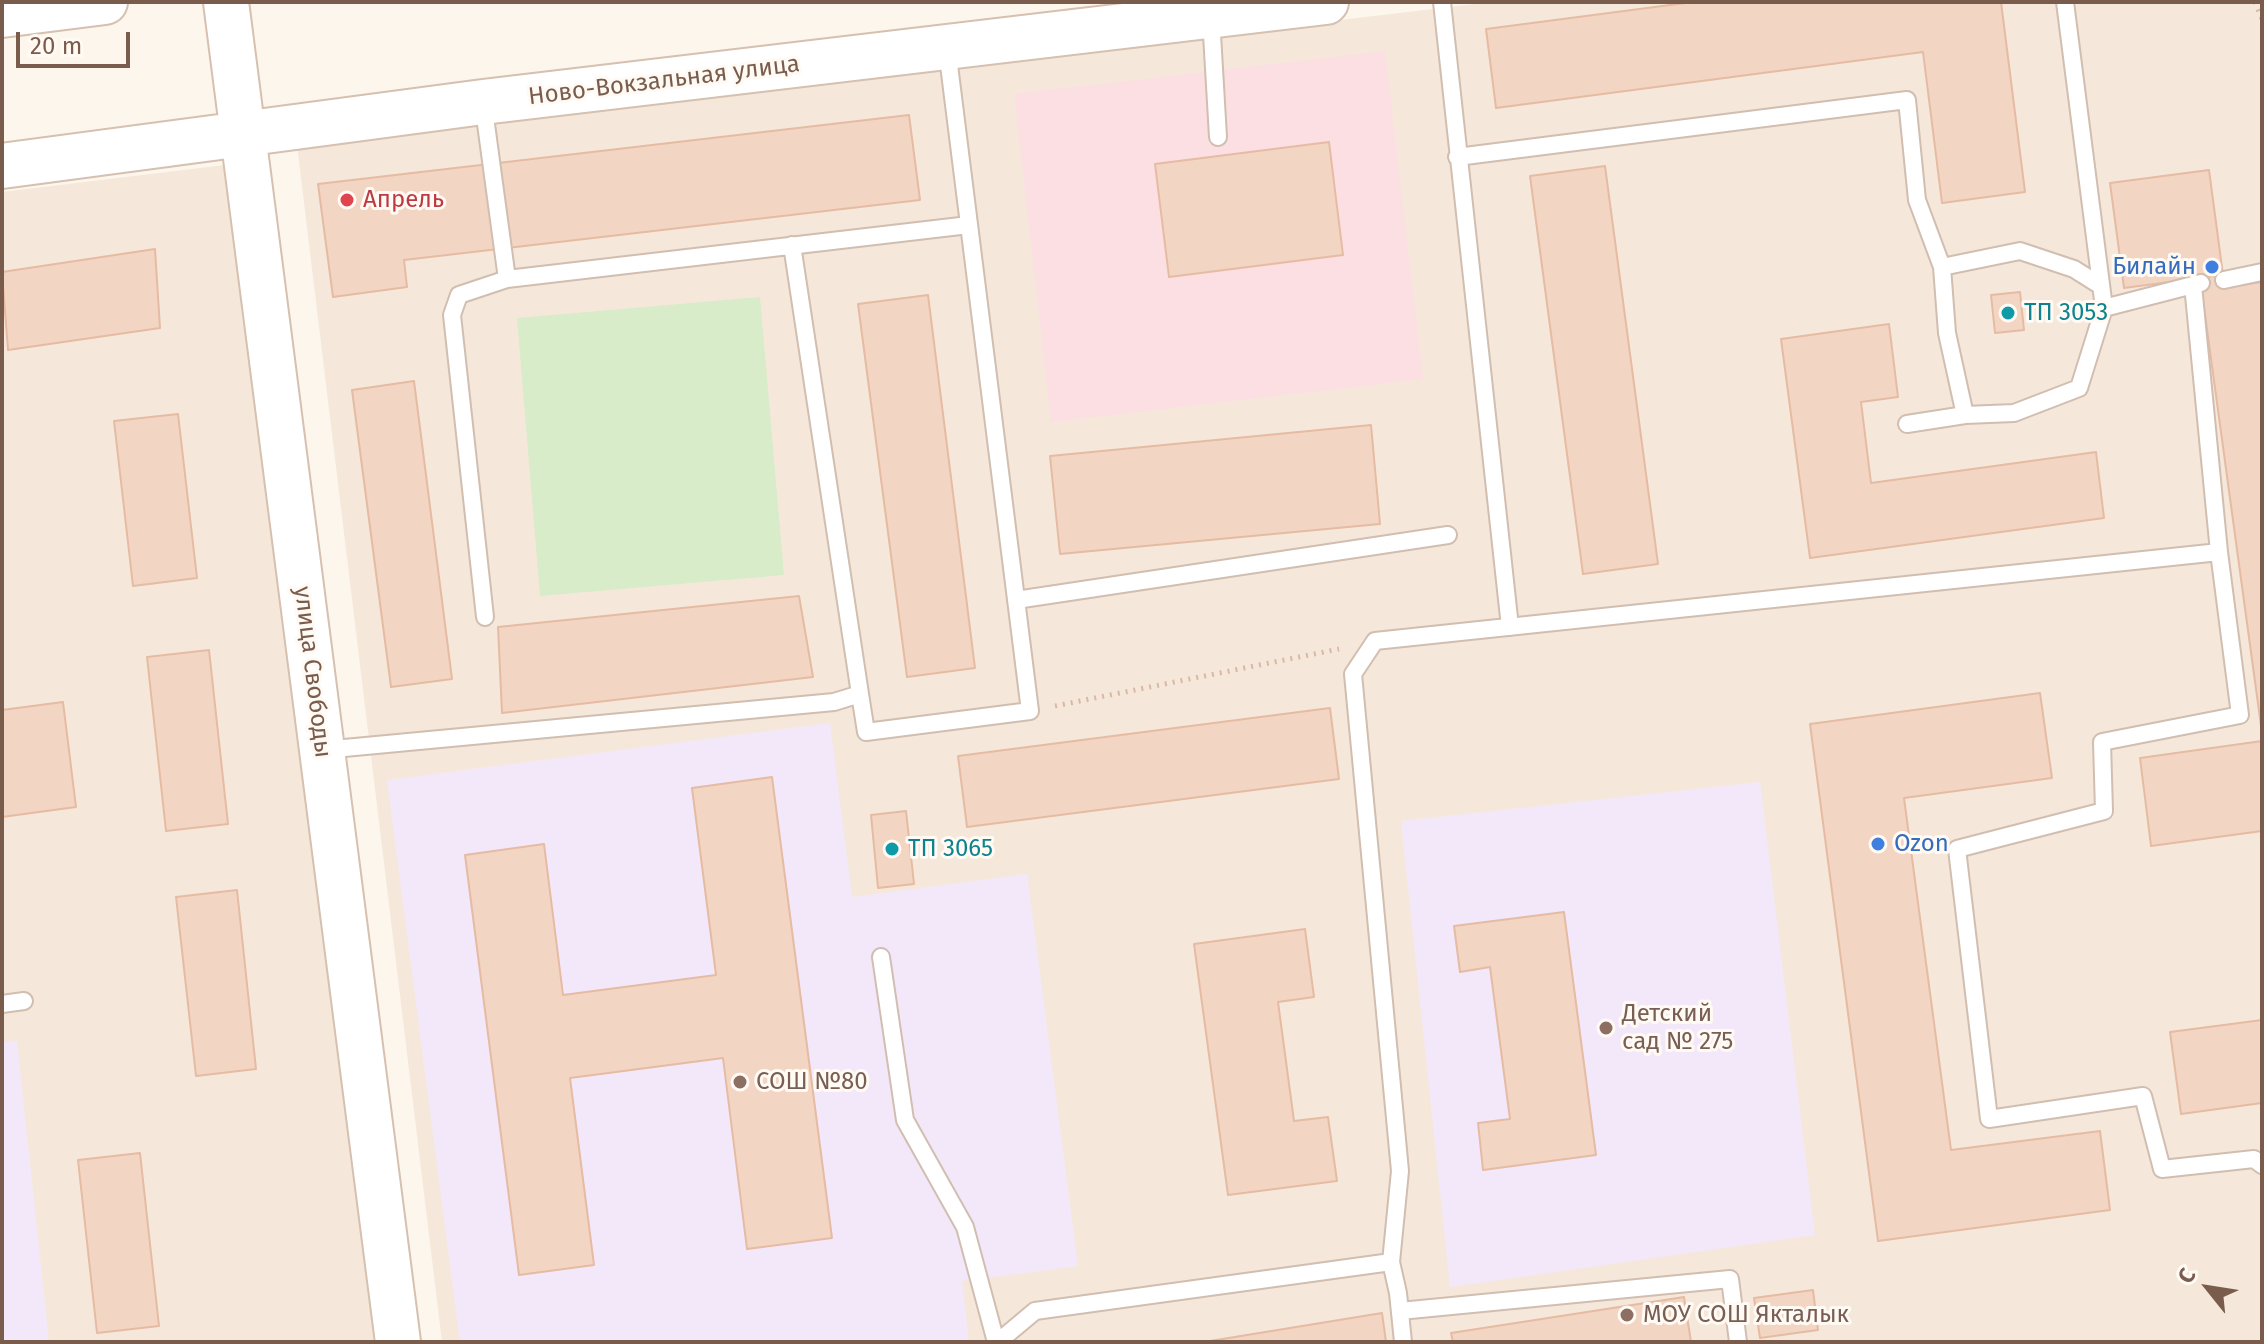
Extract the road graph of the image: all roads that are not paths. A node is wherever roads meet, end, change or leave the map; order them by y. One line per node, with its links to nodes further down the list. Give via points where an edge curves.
1 (105, 2): 6 (main road)
2 (226, 2): 10 (main road, улица Свободы)
3 (1326, 2): 7 (main road, Ново-Вокзальная улица)
4 (1442, 2): 12 (lane)
5 (2065, 2): 20 (lane)
6 (2, 15)
7 (1210, 16): 8 (main road, Ново-Вокзальная улица); 11 (lane)
8 (947, 47): 9 (main road, Ново-Вокзальная улица); 14 (lane)
9 (483, 102): 10 (main road, Ново-Вокзальная улица); 18 (lane)
10 (243, 134): 13 (main road, Ново-Вокзальная улица); 30 (main road, улица Свободы)
11 (1218, 137)
12 (1457, 157): 16 (lane, via 1907,100 1917,200); 28 (lane)
13 (2, 166)
14 (969, 225): 15 (lane); 26 (lane)
15 (792, 245): 18 (lane); 29 (lane)
16 (1942, 267): 20 (lane, via 2020,251 2074,269); 22 (lane, via 1947,333)
17 (2262, 272): 19 (lane)
18 (507, 279): 27 (lane, via 459,295 452,315)
19 (2224, 280)
20 (2101, 286): 21 (lane)
21 (2104, 308): 22 (lane, via 2079,388 2014,413); 25 (lane, via 2197,284)
22 (1965, 415): 23 (lane)
23 (1907, 424)
24 (1448, 535): 26 (lane)
25 (2219, 552): 28 (lane); 34 (lane, via 2240,715 2102,742 2104,811 1957,849 1989,1119 2143,1096 2162,1169 2254,1159)
26 (1016, 600): 29 (lane, via 1030,711 866,732)
27 (485, 617)
28 (1510, 627): 35 (lane, via 1375,641 1353,674 1400,1171)
29 (860, 694): 30 (lane, via 834,702)
30 (322, 750): 37 (main road, улица Свободы)
31 (881, 957): 38 (lane, via 905,1120 965,1227)
32 (24, 1001): 33 (lane)
33 (2, 1004)
34 (2262, 1165)
35 (1391, 1262): 36 (lane); 38 (lane, via 1035,1311)
36 (1400, 1311): 39 (lane); 40 (lane, via 1730,1279)
37 (398, 1342)
38 (997, 1342)
39 (1403, 1342)
40 (1738, 1342)

